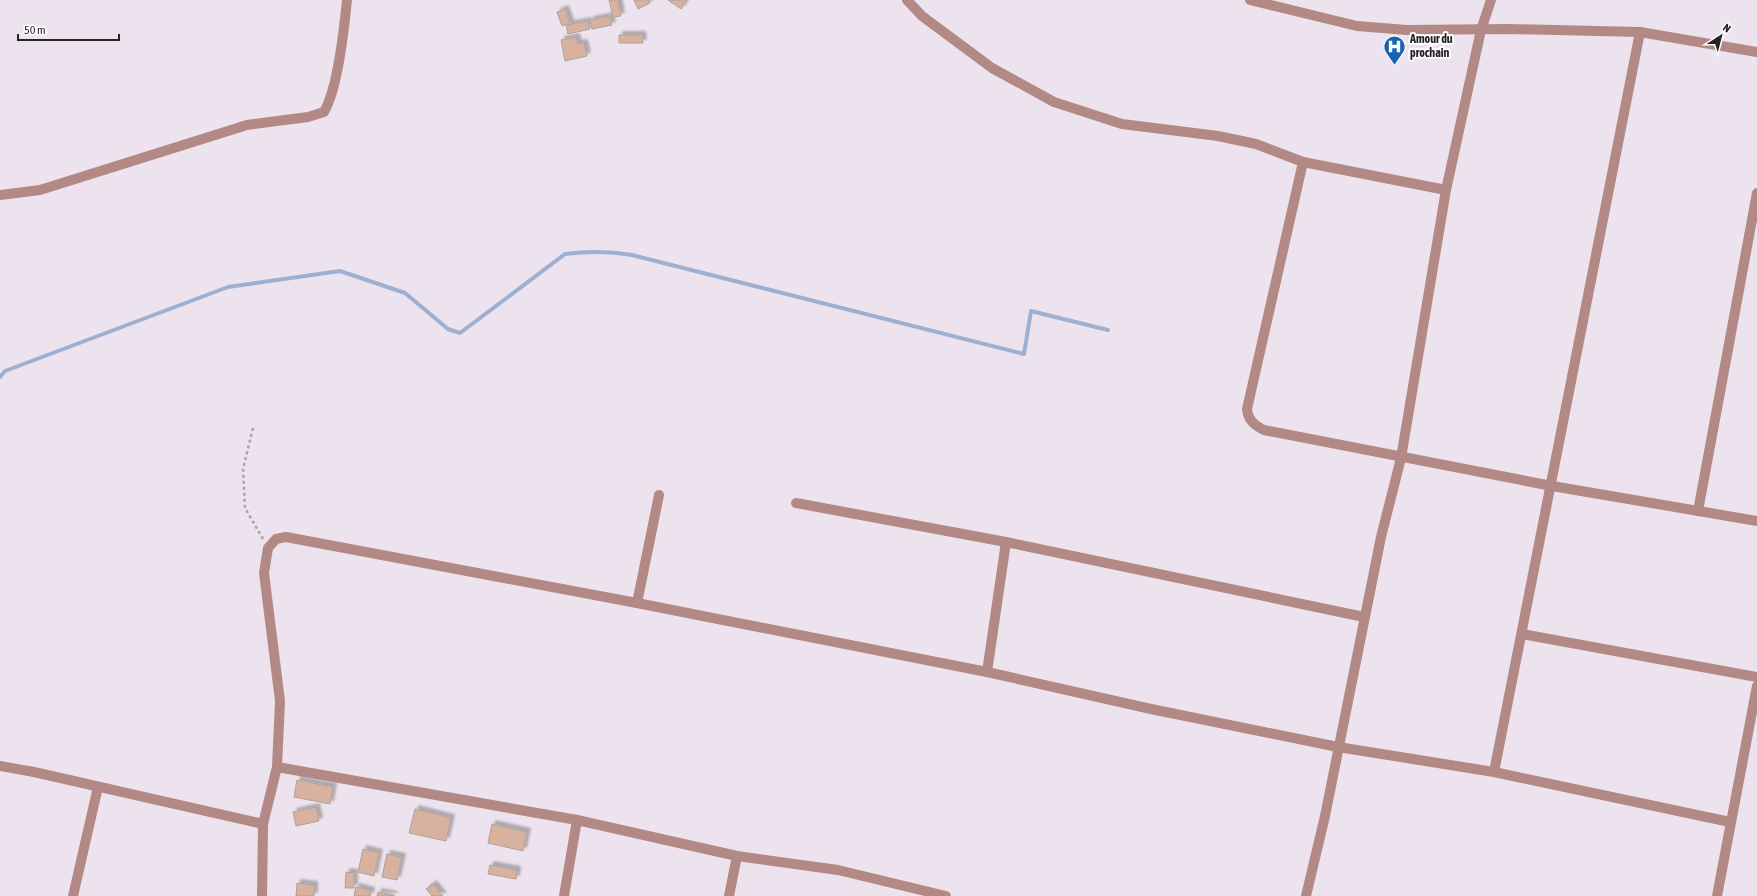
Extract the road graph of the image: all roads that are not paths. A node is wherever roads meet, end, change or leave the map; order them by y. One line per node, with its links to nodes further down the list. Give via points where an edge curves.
1 (347, 0): 11 (street, via 330,103 324,112 308,117 247,125 40,190)
2 (907, 0): 8 (street, via 922,16 992,68 1054,102 1122,124 1218,136 1256,144)
3 (1250, 0): 5 (street, via 1357,26 1408,30)
4 (1491, 0): 5 (street)
5 (1481, 30): 6 (street); 9 (street)
6 (1640, 32): 7 (street); 13 (street)
7 (1757, 52)
8 (1303, 162): 9 (street); 12 (street, via 1246,409 1252,422 1264,430)
9 (1446, 190): 12 (street)
10 (1757, 193): 16 (street)
11 (0, 195)
12 (1401, 458): 13 (street); 20 (street)
13 (1552, 486): 16 (street); 21 (street)
14 (659, 495): 19 (street)
15 (796, 503): 18 (street)
16 (1698, 511): 17 (street)
17 (1757, 521)
18 (1006, 542): 20 (street); 22 (street)
19 (637, 603): 22 (street); 27 (street, via 286,537 276,539 268,548 264,573 280,701)
20 (1364, 617): 25 (street)
21 (1522, 634): 23 (street); 28 (street)
22 (987, 672): 25 (street)
23 (1757, 677)
24 (1757, 686): 31 (street)
25 (1338, 747): 28 (street); 40 (street)
26 (0, 766): 29 (street)
27 (277, 767): 30 (street); 32 (street)
28 (1494, 772): 31 (street)
29 (98, 787): 32 (street); 35 (street)
30 (577, 820): 33 (street); 37 (street)
31 (1730, 822): 34 (street)
32 (263, 824): 36 (street)
33 (737, 856): 38 (street); 39 (street, via 838,870)
34 (1717, 895): 41 (street)
35 (73, 896)
36 (262, 896)
37 (564, 896)
38 (729, 896)
39 (946, 896)
40 (1306, 896)
41 (1727, 896)

